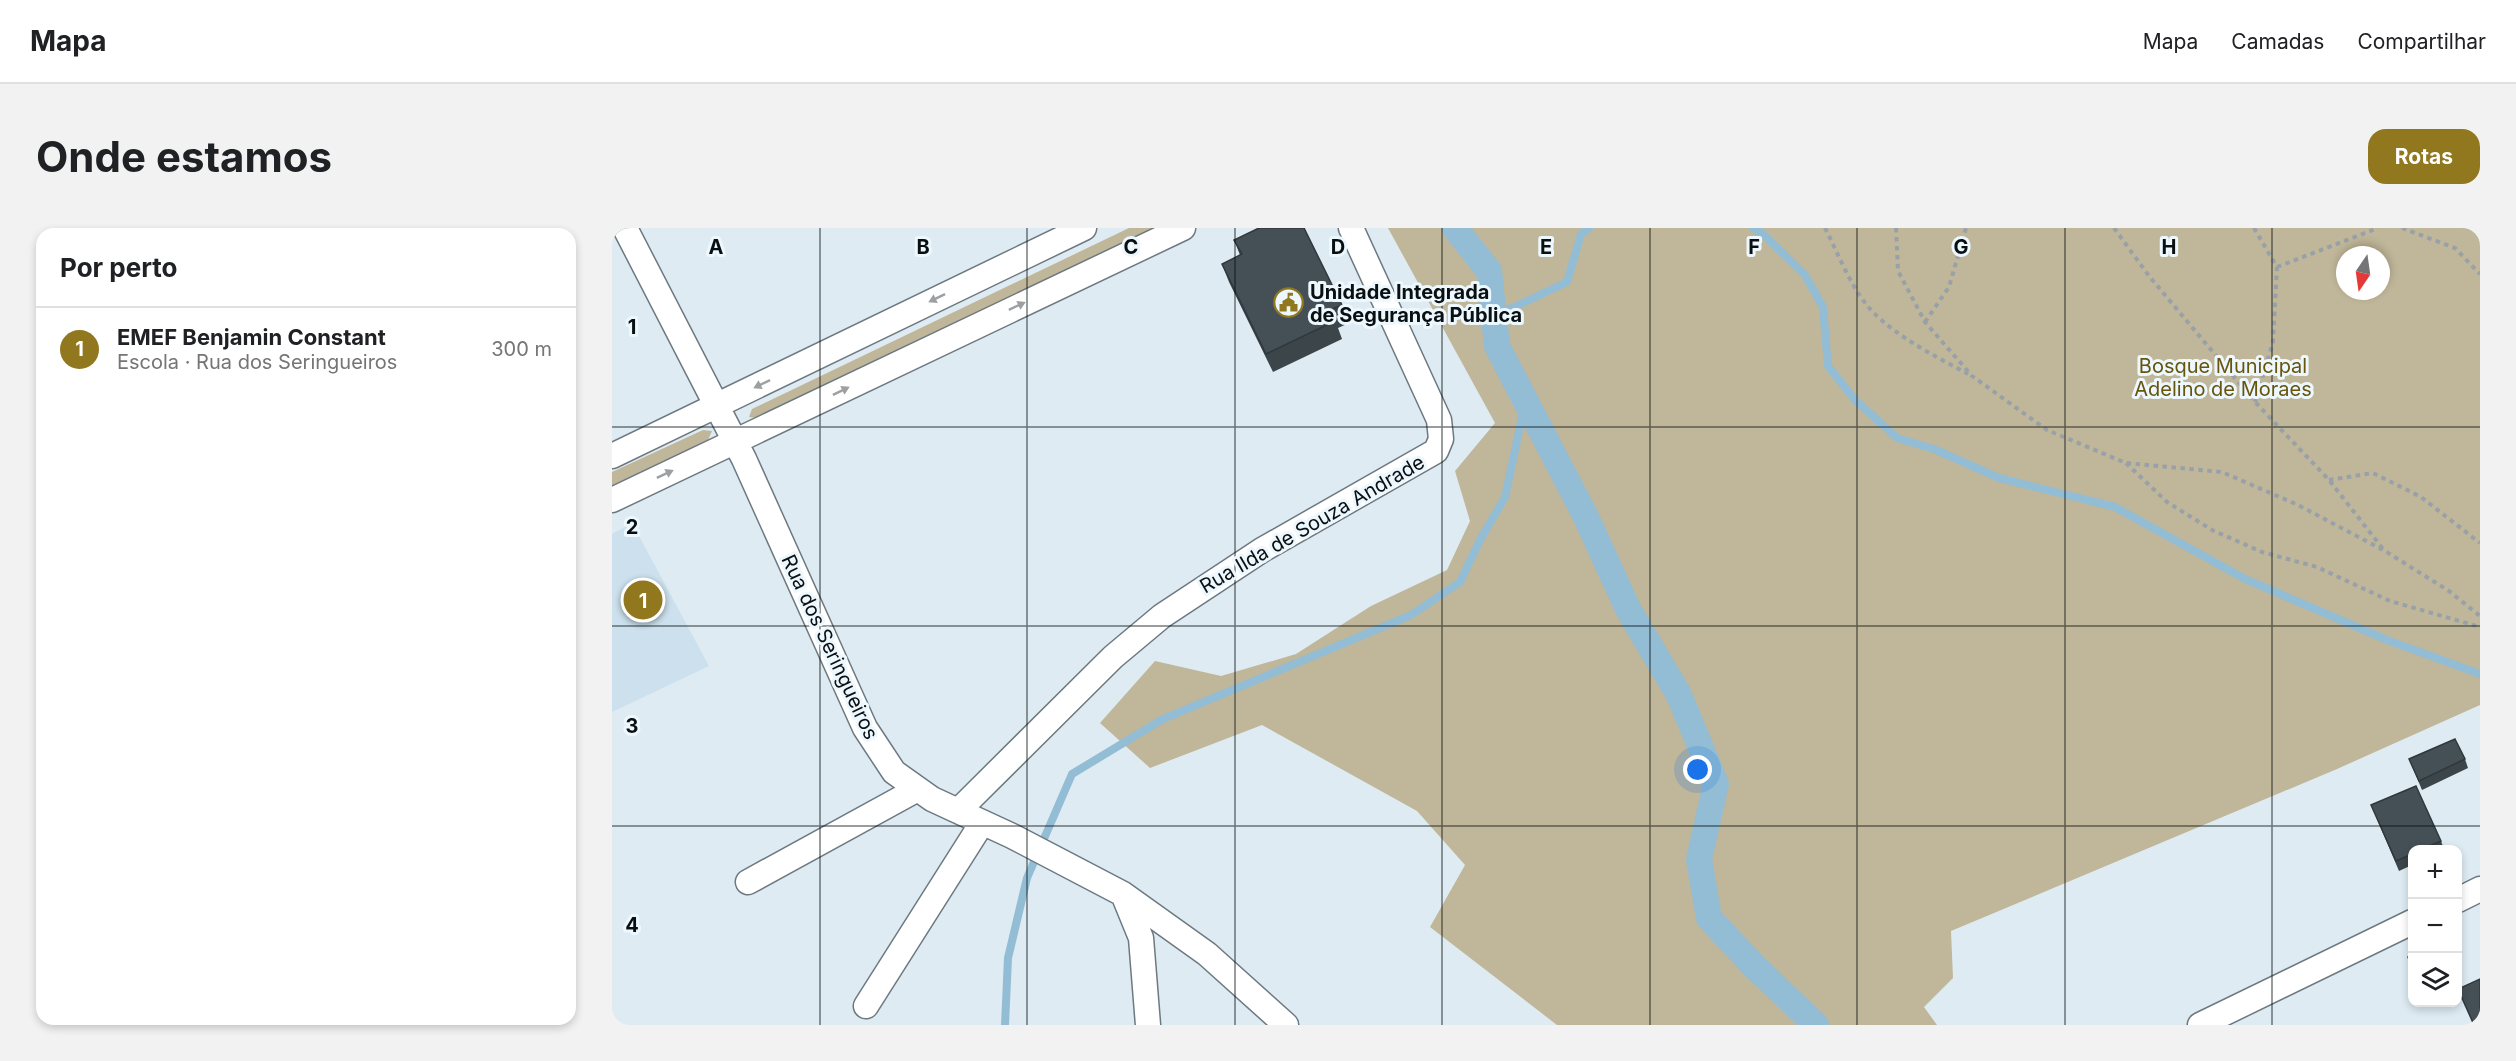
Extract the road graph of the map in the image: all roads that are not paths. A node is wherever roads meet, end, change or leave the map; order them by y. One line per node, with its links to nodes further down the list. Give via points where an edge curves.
1 (625, 228): 5 (street, Rua dos Seringueiros)
2 (1084, 228): 5 (street, one-way to 5)
3 (1184, 228): 6 (street, one-way to 3)
4 (1351, 228): 10 (street, Rua Ilda de Souza Andrade, via 1439,420 1441,439 1436,451 1262,550 1162,616 1113,657)
5 (717, 406): 6 (street, Rua dos Seringueiros); 7 (street)
6 (734, 442): 8 (street, one-way to 6); 9 (street, Rua dos Seringueiros, via 866,728 894,772)
7 (612, 456)
8 (612, 500)
9 (916, 790): 10 (street, Rua dos Seringueiros); 12 (street)
10 (958, 811): 11 (street, Rua dos Seringueiros)
11 (982, 823): 14 (street, Rua dos Seringueiros); 17 (street)
12 (748, 882)
13 (2480, 889): 15 (street)
14 (1123, 894): 18 (street, via 1141,938); 19 (street, Rua dos Seringueiros, via 1207,954)
15 (2459, 899)
16 (2408, 924): 20 (street)
17 (866, 1006)
18 (1148, 1025)
19 (1286, 1025)
20 (2200, 1025)

